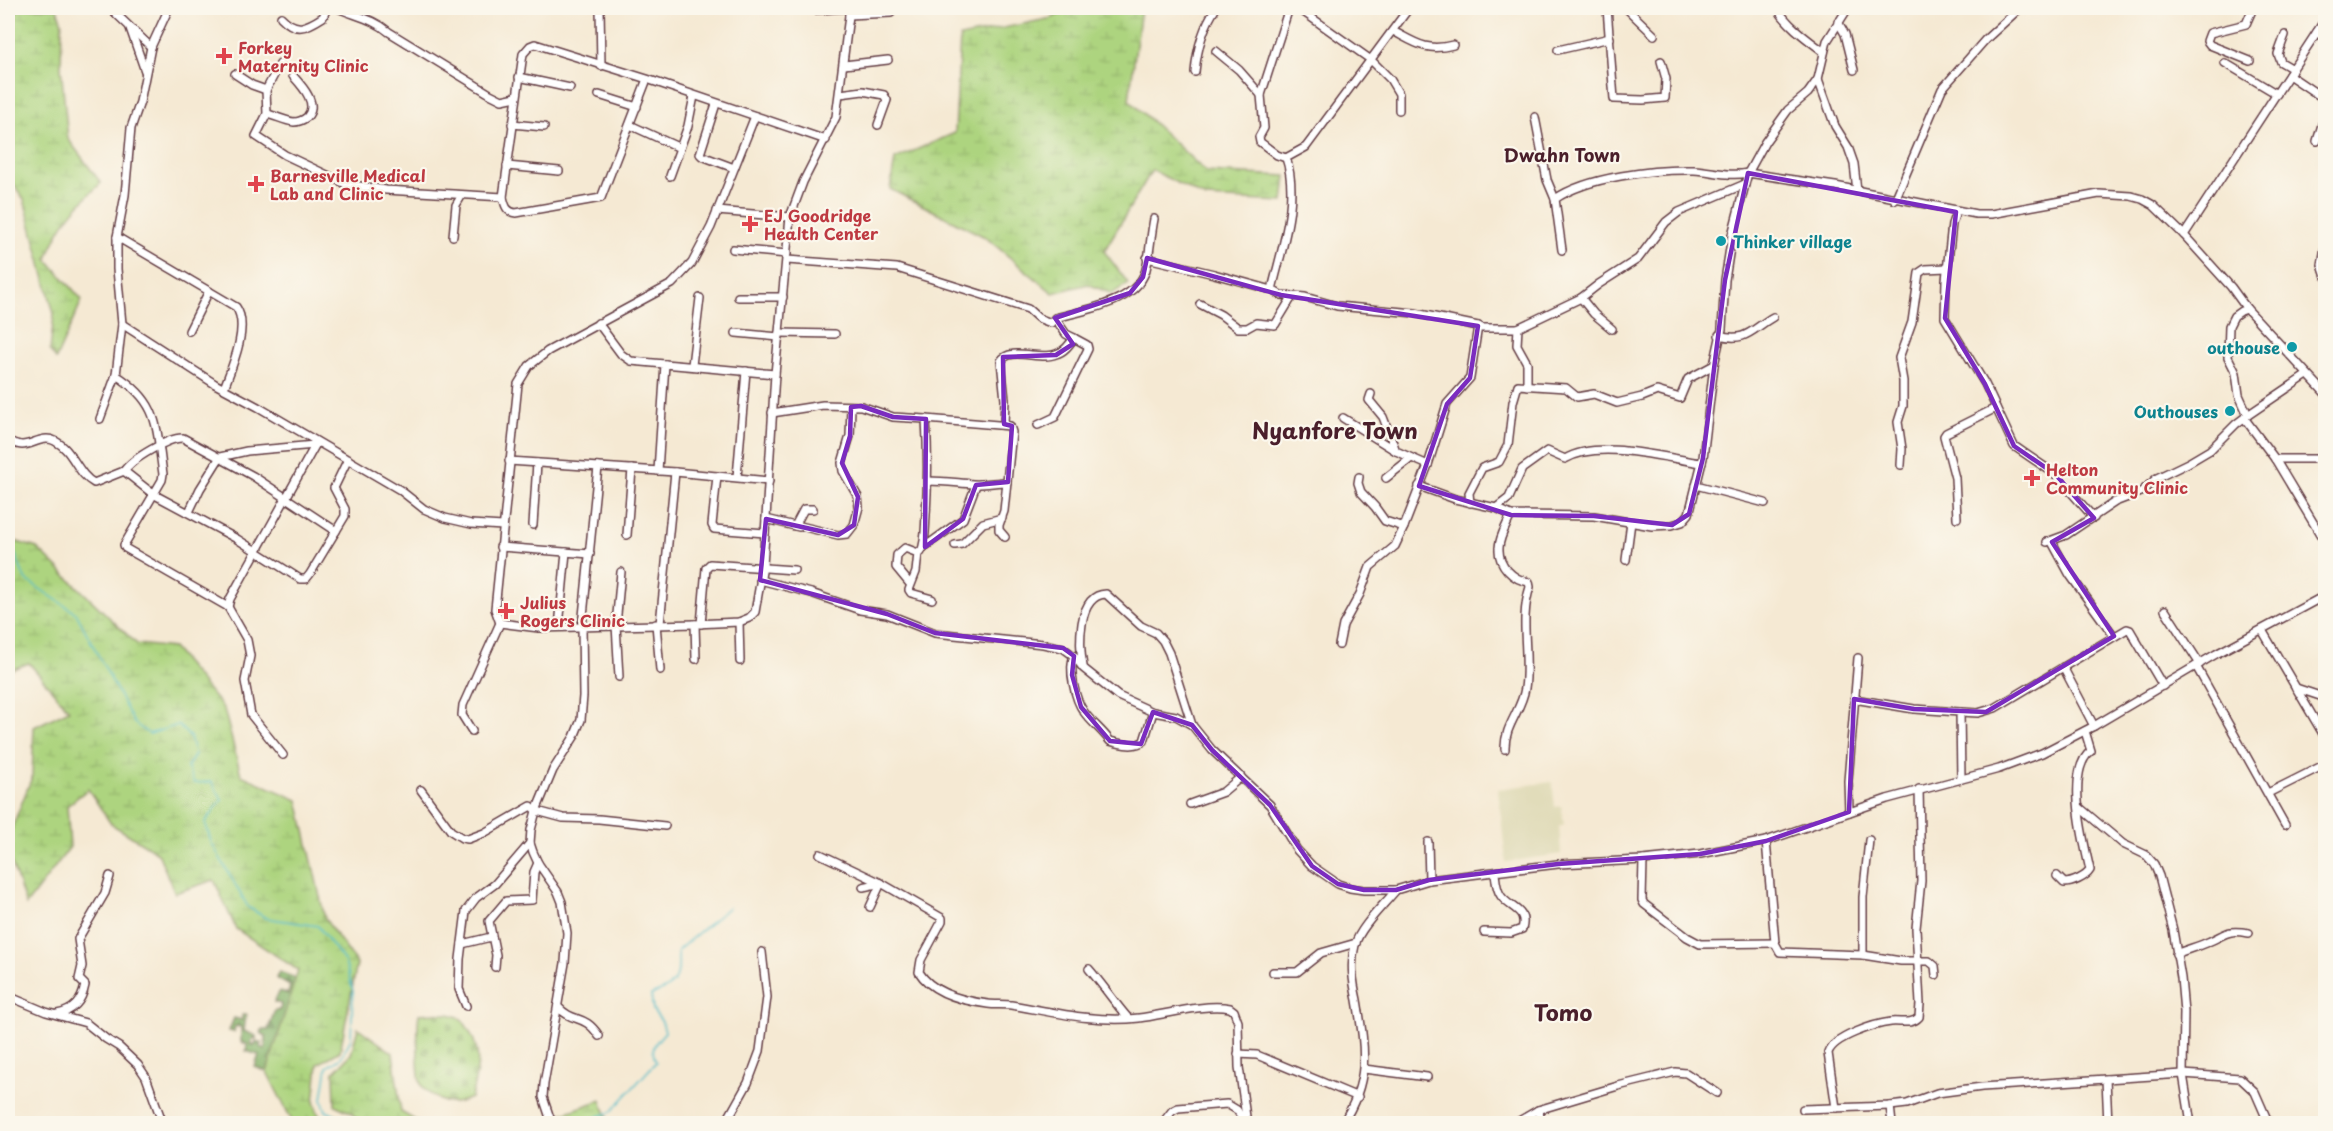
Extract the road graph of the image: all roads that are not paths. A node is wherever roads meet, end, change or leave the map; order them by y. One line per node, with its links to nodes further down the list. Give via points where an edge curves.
1 (110, 8): 22 (street)
2 (169, 8): 30 (street)
3 (327, 8): 19 (street, via 323,17 302,28 289,26)
4 (338, 8): 58 (street, via 378,23 502,100)
5 (600, 8): 41 (street)
6 (767, 8): 17 (street)
7 (1216, 8): 44 (street, via 1206,22)
8 (1289, 8): 54 (street)
9 (1298, 8): 35 (street)
10 (1409, 8): 23 (street)
11 (1607, 8): 27 (street)
12 (1626, 8): 26 (street)
13 (1777, 8): 33 (street, via 1801,35)
14 (1848, 8): 21 (street)
15 (2020, 8): 85 (street, via 1947,80)
16 (2253, 8): 37 (street, via 2246,24 2210,33 2207,41)
17 (850, 10): 18 (street); 40 (street)
18 (891, 13)
19 (281, 17)
20 (2325, 18): 24 (street)
21 (1838, 22): 33 (street); 42 (street)
22 (130, 27): 30 (street); 43 (street)
23 (1393, 31): 29 (street, via 1426,48); 35 (street)
24 (2317, 32): 28 (street); 45 (street)
25 (2285, 34): 45 (street, via 2278,54)
26 (1654, 35)
27 (1610, 38): 31 (street); 36 (street, via 1614,99 1665,98 1666,79)
28 (2325, 39)
29 (1453, 45)
30 (151, 47): 43 (street)
31 (1558, 50)
32 (1216, 51): 54 (street)
33 (1824, 52): 50 (street)
34 (888, 60): 40 (street)
35 (1371, 60): 62 (street, via 1396,85); 74 (street, via 1306,147)
36 (1661, 61)
37 (2250, 61)
38 (2225, 63): 55 (street)
39 (280, 64): 52 (street)
40 (844, 64): 53 (street)
41 (601, 66): 48 (street, via 535,44 523,54); 49 (street)
42 (1854, 70)
43 (145, 71): 92 (street, via 131,128)
44 (1195, 72)
45 (2291, 72): 55 (street); 59 (street)
46 (234, 74): 52 (street)
47 (293, 76): 64 (street, via 309,97 312,109 308,116 292,122)
48 (519, 77): 51 (street); 58 (street)
49 (647, 79): 57 (street); 61 (street)
50 (1818, 79): 78 (street, via 1788,110); 81 (street, via 1854,164)
51 (570, 88)
52 (266, 90): 64 (street)
53 (840, 94): 69 (street, via 863,91 884,95 887,100); 71 (street)
54 (1261, 94): 74 (street, via 1264,128 1260,142)
55 (2277, 94): 90 (street)
56 (599, 95): 61 (street)
57 (694, 96): 60 (street); 73 (street)
58 (516, 97): 67 (street)
59 (2325, 100)
60 (716, 104): 65 (street); 76 (street, via 700,154)
61 (638, 107): 68 (street)
62 (1399, 110)
63 (2325, 112): 72 (street)
64 (267, 114): 82 (street, via 258,139 312,170 346,184)
65 (754, 116): 71 (street); 76 (street)
66 (1535, 117): 84 (street, via 1547,180)
67 (512, 124): 70 (street); 75 (street)
68 (630, 125): 73 (street); 83 (street, via 601,198 516,213 506,208)
69 (878, 125)
70 (544, 127)
71 (826, 140): 88 (street, via 803,182)
72 (2317, 141)
73 (680, 147): 79 (street)
74 (1286, 158): 100 (street, via 1292,190)
75 (507, 166): 77 (street); 83 (street)
76 (734, 168): 86 (street)
77 (559, 171)
78 (1748, 172): 80 (street); 81 (street); 84 (street, via 1735,175 1694,170 1618,176)
79 (670, 176)
80 (1745, 184): 106 (street, via 1679,212 1666,222 1638,259); 120 (street, via 1732,235)
81 (1857, 191): 85 (street)
82 (462, 195): 83 (street); 91 (street, via 456,205)
83 (503, 197)
84 (1555, 199): 95 (street)
85 (1895, 200): 87 (street)
86 (717, 211): 88 (street); 111 (street, via 692,262 672,284)
87 (1956, 212): 90 (street, via 1991,214 2099,194 2132,196 2153,206); 98 (street)
88 (790, 217): 96 (street)
89 (1154, 219): 97 (street)
90 (2184, 235): 108 (street)
91 (453, 236)
92 (117, 237): 101 (street); 112 (street)
93 (2325, 241): 99 (street)
94 (733, 249): 96 (street)
95 (1562, 250)
96 (787, 257): 103 (street); 110 (street, via 897,268 1028,309 1044,322 1051,323)
97 (1147, 258): 100 (street); 110 (street, via 1143,278 1130,292 1108,304)
98 (1947, 268): 134 (street, via 1945,318); 155 (street, via 1919,273 1912,322 1899,358 1903,381 1898,422)
99 (2325, 277)
100 (1272, 290): 104 (street)
101 (209, 291): 116 (street); 130 (street, via 236,307 241,318 241,335)
102 (738, 297): 103 (street)
103 (783, 297): 119 (street)
104 (1292, 297): 107 (street, via 1275,325 1256,323 1247,328 1238,328); 113 (street, via 1337,306 1415,313)
105 (700, 298): 123 (street)
106 (1581, 298): 114 (street); 115 (street)
107 (1200, 304)
108 (2247, 309): 128 (street); 136 (street, via 2234,316 2229,326 2228,357 2236,373)
109 (1773, 317): 120 (street, via 1745,337)
110 (1055, 318): 121 (street, via 1066,334)
111 (598, 323): 122 (street, via 631,361); 151 (street, via 529,366 518,384)
112 (122, 324): 127 (street); 130 (street)
113 (1478, 326): 114 (street); 154 (street, via 1470,378 1447,404)
114 (1518, 328): 129 (street, via 1517,345 1527,363)
115 (1612, 329)
116 (189, 331)
117 (736, 333): 119 (street)
118 (835, 334): 119 (street)
119 (779, 335): 126 (street)
120 (1719, 335): 124 (street)
121 (1074, 338): 140 (street, via 1056,355 1011,353 1004,357); 141 (street, via 1088,349 1055,417)
122 (665, 364): 123 (street); 159 (street)
123 (692, 365): 125 (street)
124 (1714, 365): 129 (street, via 1688,379 1680,398 1657,391 1617,403 1593,394 1576,397 1566,388); 152 (street)
125 (746, 370): 126 (street); 162 (street)
126 (776, 374): 135 (street)
127 (116, 375): 138 (street); 144 (street, via 147,401)
128 (2307, 375): 132 (street); 136 (street)
129 (1527, 386): 173 (street, via 1518,385 1508,445 1499,462 1482,468 1469,493)
130 (224, 388): 143 (street)
131 (1371, 394): 145 (street, via 1369,400 1383,417)
132 (2325, 394)
133 (851, 407): 135 (street, via 823,405); 139 (street, via 861,406 893,417); 186 (street, via 850,436 842,463 858,497 854,525 846,534 838,535)
134 (1996, 408): 180 (street, via 1944,436 1955,478); 181 (street, via 2014,446 2055,474)
135 (772, 413): 165 (street)
136 (2246, 417): 149 (street); 181 (street, via 2210,450 2157,478 2141,492 2115,502)
137 (1343, 418): 145 (street)
138 (100, 419)
139 (926, 419): 140 (street); 166 (street)
140 (1004, 424): 167 (street, via 1010,426 1011,432)
141 (1038, 425)
142 (8, 441): 158 (street, via 21,445 43,439 56,441 86,479 94,483)
143 (316, 444): 146 (street); 147 (street); 172 (street)
144 (159, 447): 146 (street, via 171,439 183,438); 158 (street); 171 (street, via 163,474)
145 (1396, 451): 148 (street)
146 (220, 457): 172 (street); 177 (street)
147 (348, 459): 185 (street, via 424,509 471,524); 188 (street, via 334,488 345,509)
148 (1410, 459): 154 (street); 164 (street)
149 (2275, 459): 150 (street); 192 (street)
150 (2325, 459)
151 (509, 461): 153 (street); 185 (street)
152 (1702, 463): 169 (street); 175 (street, via 1584,450 1565,459 1547,451 1522,469 1509,498)
153 (537, 464): 156 (street); 184 (street)
154 (1428, 465): 170 (street)
155 (1901, 465)
156 (598, 467): 157 (street); 198 (street)
157 (632, 469): 159 (street); 190 (street)
158 (124, 471): 171 (street)
159 (658, 471): 160 (street)
160 (675, 472): 161 (street); 211 (street)
161 (717, 476): 162 (street); 189 (street, via 714,529)
162 (737, 477): 165 (street)
163 (1359, 477): 187 (street, via 1360,492 1385,521)
164 (1386, 478)
165 (769, 481): 182 (street)
166 (928, 481): 168 (street); 195 (street)
167 (1007, 482): 168 (street); 179 (street)
168 (976, 485): 195 (street, via 963,519)
169 (1696, 485): 174 (street); 183 (street, via 1689,514 1682,522 1652,526)
170 (1419, 486): 173 (street); 187 (street)
171 (153, 494): 177 (street); 207 (street, via 125,548)
172 (288, 498): 188 (street); 196 (street)
173 (1470, 503): 175 (street)
174 (1766, 503)
175 (1496, 508): 178 (street)
176 (813, 509): 186 (street, via 804,509)
177 (189, 512): 196 (street)
178 (1511, 515): 183 (street, via 1593,516); 239 (street, via 1498,549 1510,574 1529,582 1530,587 1523,631 1525,689 1506,734)
179 (1002, 518): 191 (street, via 999,530); 193 (street, via 983,523 962,544)
180 (1957, 518)
181 (2094, 518): 217 (street, via 2049,542)
182 (766, 519): 186 (street); 189 (street)
183 (1631, 522): 199 (street)
184 (533, 525)
185 (503, 526): 194 (street)
186 (798, 526)
187 (1404, 527): 218 (street, via 1395,546 1370,567 1343,625)
188 (336, 531): 196 (street, via 306,579)
189 (765, 533): 200 (street)
190 (627, 535)
191 (1005, 537)
192 (2325, 544)
193 (955, 545)
194 (500, 548): 197 (street); 210 (street, via 495,609)
195 (920, 551): 204 (street); 204 (street, via 905,548 897,555 896,567)
196 (258, 552): 207 (street)
197 (566, 552): 198 (street); 215 (street)
198 (590, 554): 214 (street)
199 (1626, 560)
200 (763, 566): 201 (street); 203 (street); 212 (street, via 707,565)
201 (794, 570)
202 (621, 572): 213 (street)
203 (760, 580): 209 (street, via 755,612); 219 (street, via 860,610 887,614 935,633 1043,644 1063,648)
204 (910, 584): 206 (street, via 911,593)
205 (2325, 595): 216 (street)
206 (932, 599)
207 (228, 607): 240 (street, via 247,640 250,656 245,681 251,716)
208 (2166, 610): 223 (street)
209 (739, 622): 212 (street); 222 (street)
210 (500, 623): 215 (street); 236 (street, via 464,705 462,715)
211 (658, 624): 212 (street); 213 (street); 226 (street)
212 (698, 624): 221 (street)
213 (616, 625): 214 (street); 227 (street)
214 (582, 626): 215 (street); 249 (street, via 581,720)
215 (559, 627)
216 (2262, 630): 223 (street); 229 (street)
217 (2114, 636): 224 (street); 228 (street, via 2130,630)
218 (1339, 645)
219 (1074, 656): 225 (street); 232 (street, via 1070,664 1081,707 1110,741 1141,744)
220 (1858, 658): 231 (street)
221 (696, 659)
222 (740, 662)
223 (2198, 665): 228 (street); 246 (street)
224 (2063, 667): 233 (street, via 1986,712); 235 (street)
225 (1083, 668): 232 (street, via 1118,696); 234 (street, via 1080,630 1092,598 1106,594 1163,641)
226 (660, 670)
227 (619, 677)
228 (2163, 686): 235 (street)
229 (2296, 688): 230 (street); 238 (street)
230 (2325, 698)
231 (1854, 699): 233 (street, via 1914,710); 250 (street)
232 (1153, 712): 234 (street, via 1176,716)
233 (1960, 712): 243 (street)
234 (1192, 725): 242 (street)
235 (2094, 726): 237 (street)
236 (472, 731)
237 (2085, 731): 243 (street, via 2043,753); 248 (street, via 2091,751 2084,757 2081,770)
238 (2325, 739)
239 (1505, 749)
240 (283, 755)
241 (2325, 764): 246 (street)
242 (1240, 777): 247 (street, via 1223,792); 266 (street, via 1270,804 1298,850 1323,874 1350,888)
243 (1961, 779): 245 (street)
244 (421, 789): 249 (street, via 451,831 462,838 484,833 527,807)
245 (1918, 789): 250 (street); 277 (street, via 1921,871)
246 (2268, 793): 251 (street)
247 (1190, 804)
248 (2079, 807): 262 (street, via 2090,870 2069,883); 275 (street, via 2104,830 2154,864)
249 (536, 811): 252 (street, via 563,818); 256 (street)
250 (1849, 812): 254 (street)
251 (2285, 825)
252 (665, 826)
253 (1869, 840): 276 (street, via 1863,897)
254 (1766, 841): 258 (street); 272 (street)
255 (1428, 842): 263 (street)
256 (530, 843): 259 (street); 273 (street, via 495,884 468,907)
257 (820, 854): 264 (street)
258 (1643, 860): 260 (street, via 1558,864); 272 (street, via 1644,904 1687,937 1700,944)
259 (538, 863): 270 (street, via 532,900 506,901 489,921); 284 (street, via 558,892 567,933)
260 (1495, 873): 263 (street); 268 (street, via 1499,893 1516,906 1524,922 1522,929 1511,933)
261 (110, 876): 285 (street, via 105,893 78,939 82,966 79,979 86,985 84,992 72,1009)
262 (2057, 876)
263 (1429, 880): 266 (street)
264 (881, 883): 265 (street); 267 (street); 286 (street, via 942,918 919,966 923,979 938,989 990,1005 1008,1004 1064,1016)
265 (863, 886)
266 (1396, 890): 271 (street)
267 (870, 907)
268 (1484, 932)
269 (2249, 933): 275 (street, via 2224,933)
270 (491, 938): 273 (street); 278 (street)
271 (1356, 943): 280 (street, via 1321,953 1297,972); 289 (street, via 1352,969 1364,1037)
272 (1775, 943): 276 (street, via 1780,952 1786,953)
273 (462, 944): 283 (street, via 459,989)
274 (762, 952): 301 (street, via 766,997 760,1051 748,1083)
275 (2176, 954): 290 (street, via 2184,1012)
276 (1863, 955): 277 (street)
277 (1916, 962): 281 (street, via 1932,963); 296 (street, via 1920,1004 1917,1020 1869,1027 1830,1048)
278 (495, 967)
279 (1089, 969): 286 (street)
280 (1273, 972)
281 (1936, 975)
282 (8, 996): 285 (street)
283 (466, 1006)
284 (558, 1007): 287 (street, via 567,1016 588,1022); 300 (street, via 543,1084)
285 (55, 1015): 299 (street, via 89,1025 138,1065 150,1085)
286 (1128, 1018): 288 (street, via 1230,1008 1238,1022)
287 (599, 1036)
288 (1238, 1054): 294 (street, via 1257,1055); 303 (street)
289 (1364, 1069): 291 (street); 294 (street)
290 (2183, 1074): 292 (street); 309 (street); 310 (street, via 2240,1078 2255,1092)
291 (1427, 1077)
292 (2106, 1079): 295 (street, via 1982,1087 1937,1093); 308 (street)
293 (1718, 1093): 298 (street, via 1686,1073 1675,1072)
294 (1358, 1097): 304 (street)
295 (1890, 1106): 296 (street); 307 (street)
296 (1836, 1108): 297 (street)
297 (1803, 1109)
298 (1539, 1110): 305 (street); 306 (street)
299 (163, 1124)
300 (552, 1124)
301 (725, 1124)
302 (1162, 1124): 303 (street, via 1178,1108 1227,1104 1237,1110)
303 (1246, 1124)
304 (1342, 1124)
305 (1514, 1124)
306 (1543, 1124)
307 (1892, 1124)
308 (2108, 1124)
309 (2191, 1124)
310 (2269, 1124)

